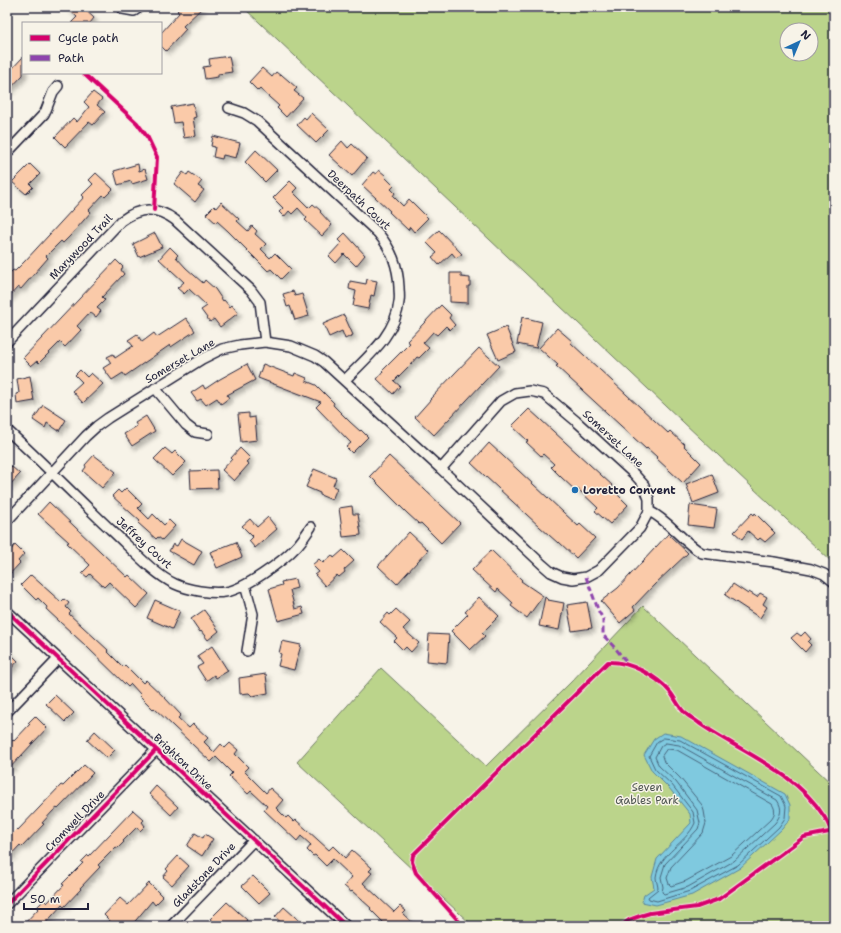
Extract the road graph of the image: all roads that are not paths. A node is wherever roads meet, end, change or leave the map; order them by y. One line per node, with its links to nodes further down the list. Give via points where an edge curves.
1 (140, 7): 2 (street, via 134,11)
2 (122, 8)
3 (58, 86): 5 (street, via 46,110)
4 (229, 108): 8 (street, Deerpath Court, via 257,121 378,234 396,262 399,273 399,302 393,323 379,344)
5 (7, 153)
6 (7, 342): 7 (street, Marywood Trail, via 122,221 132,214 148,209 163,212 176,220 251,290 260,302)
7 (265, 342): 8 (street, Somerset Lane, via 291,346 315,356); 9 (street, Somerset Lane, via 218,351)
8 (345, 380): 12 (street, Somerset Lane)
9 (155, 388): 11 (street, via 186,425 195,432); 13 (street, Somerset Lane, via 97,426)
10 (7, 430): 13 (street)
11 (208, 434)
12 (441, 469): 14 (street, Somerset Lane, via 543,565 562,577 582,578 599,570 640,528); 14 (street, Somerset Lane, via 501,401 515,393 530,391 544,394 634,474 644,485 649,499)
13 (52, 473): 15 (street, Somerset Lane); 18 (street, Jeffrey Court, via 156,571 174,584 194,590 225,592)
14 (649, 511): 17 (street, via 660,516 702,553 811,569 824,574)
15 (7, 521)
16 (311, 527): 18 (street, Jeffrey Court, via 293,550)
17 (834, 582)
18 (245, 585): 20 (street, via 253,614)
19 (7, 611): 21 (street, Brighton Drive)
20 (248, 651)
21 (58, 659): 22 (street); 23 (street, Brighton Drive)
22 (7, 712)
23 (156, 750): 24 (street, Brighton Drive); 25 (street, Cromwell Drive)
24 (254, 840): 26 (street, Gladstone Drive); 27 (street, Brighton Drive)
25 (7, 904)
26 (171, 926)
27 (346, 926)

